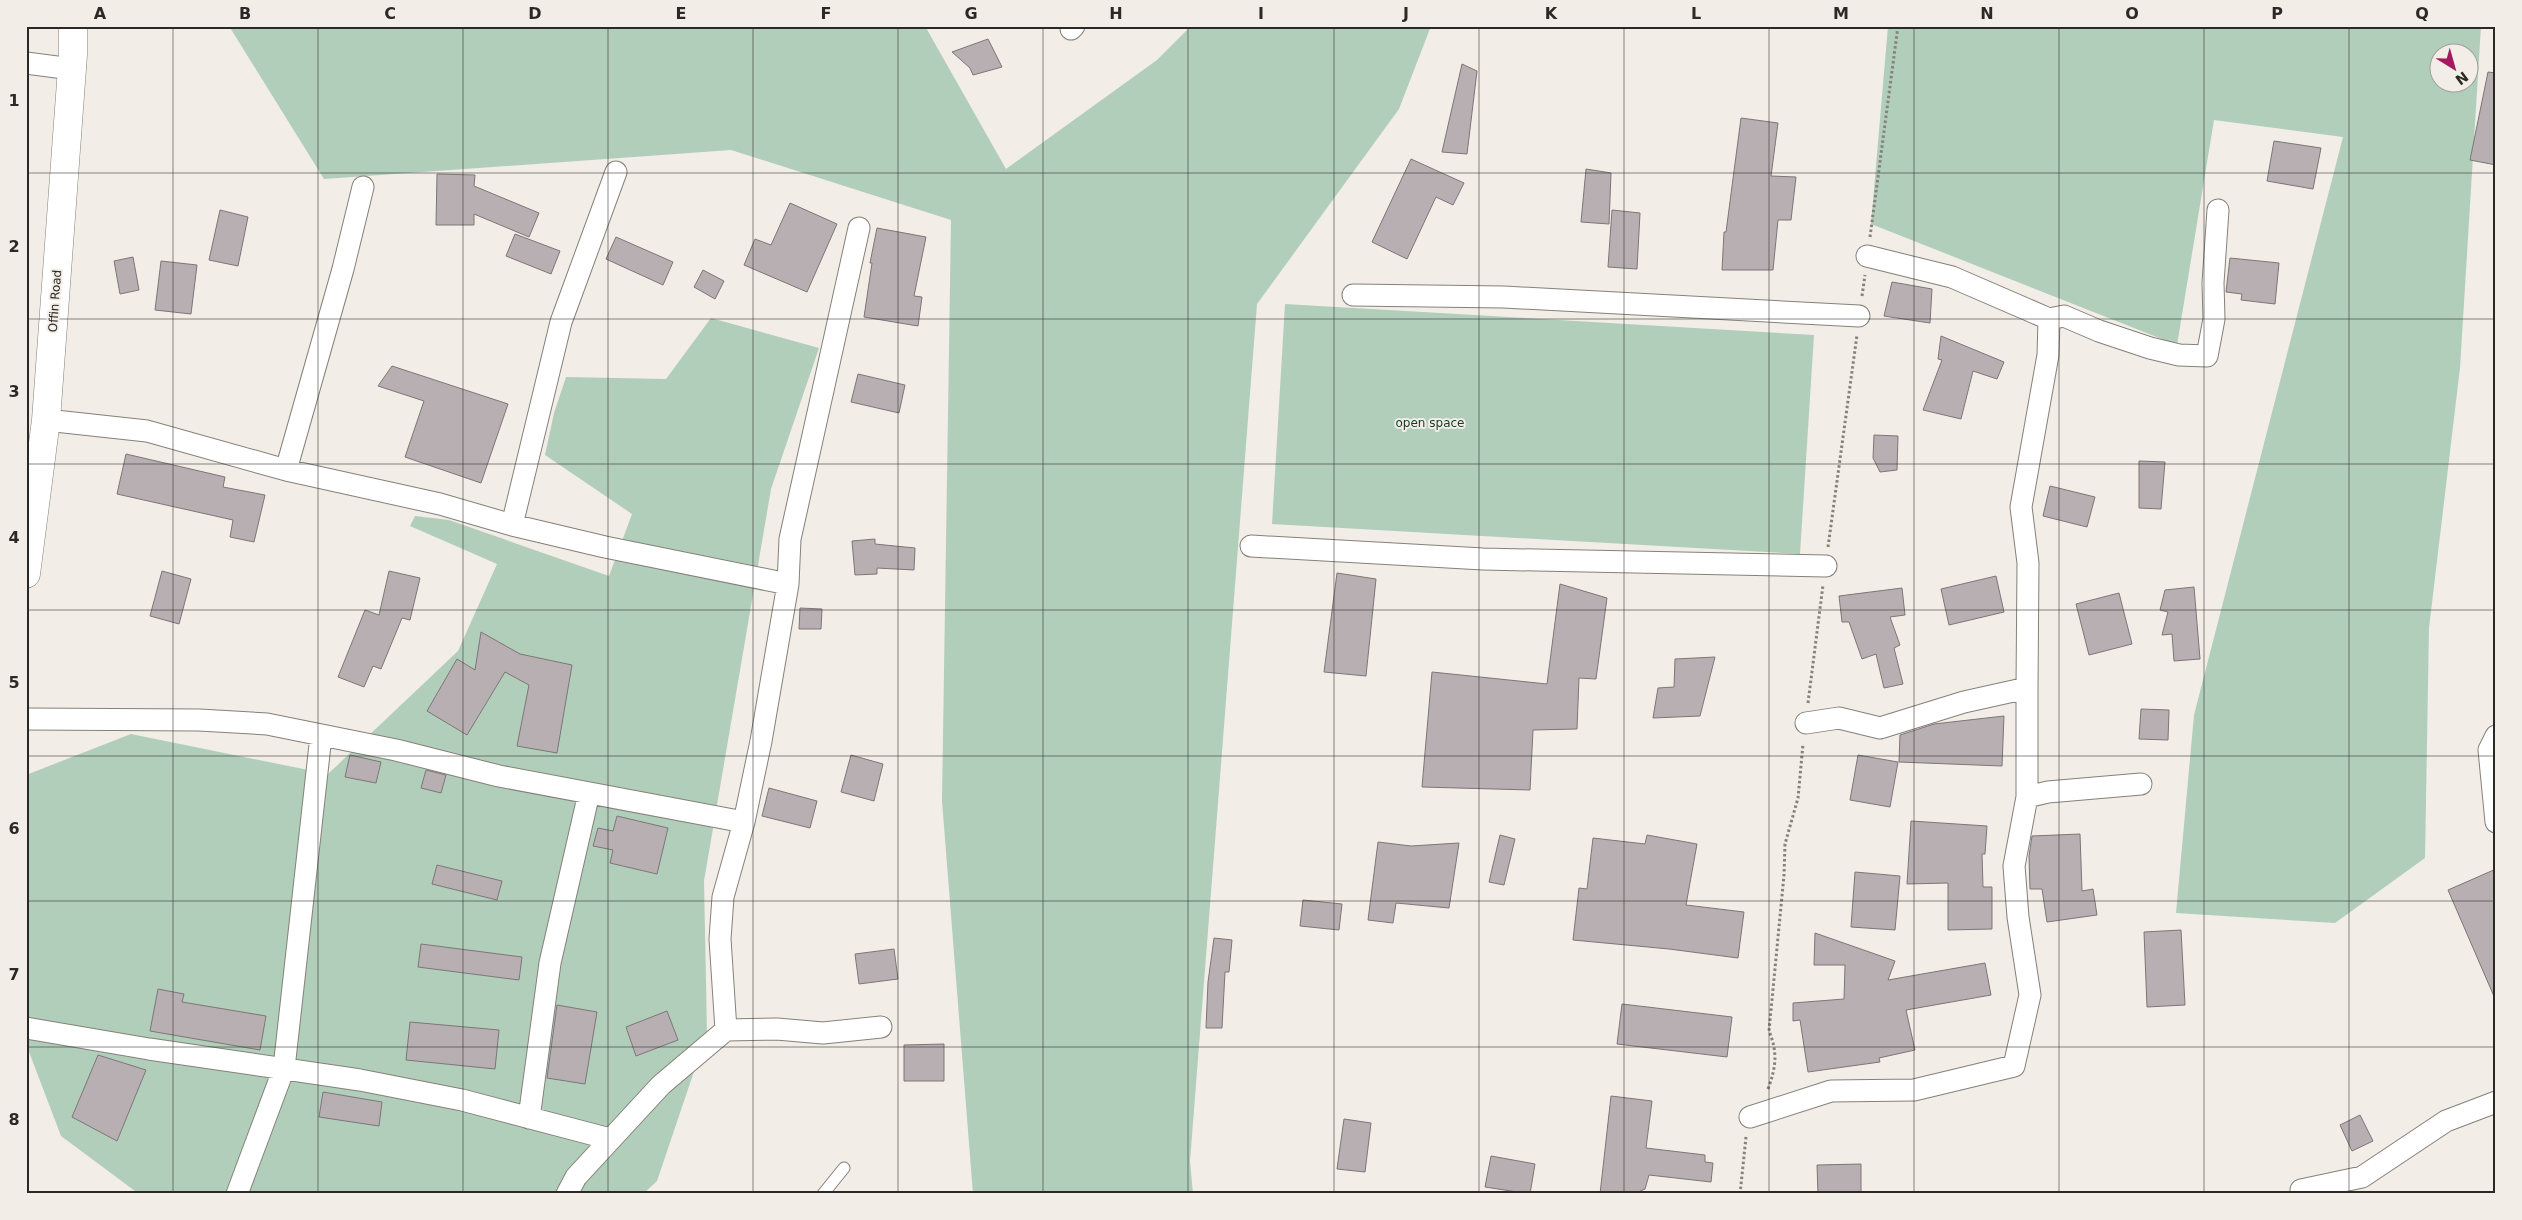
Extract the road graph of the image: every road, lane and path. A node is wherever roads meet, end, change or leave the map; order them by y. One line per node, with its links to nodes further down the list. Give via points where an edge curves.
1 (73, 26): 4 (street, Offin Road)
2 (1898, 26): 9 (path)
3 (26, 62): 4 (street)
4 (72, 69): 13 (street, Offin Road)
5 (616, 172): 16 (street, via 560,322)
6 (363, 187): 15 (street)
7 (2218, 210): 12 (street, via 2214,319 2207,356 2179,355 2150,348 2064,316)
8 (859, 228): 20 (street, via 790,539)
9 (1868, 256): 11 (path); 12 (street, via 1952,277)
10 (1353, 295): 11 (street, via 1504,297)
11 (1860, 316): 18 (path)
12 (2049, 319): 21 (street, via 2048,355 2021,507 2028,563)
13 (46, 420): 14 (street, Offin Road); 15 (street, via 147,431)
14 (34, 454): 19 (street, Offin Road)
15 (286, 470): 16 (street, via 440,504)
16 (512, 525): 20 (street)
17 (1251, 546): 18 (street, via 1483,559)
18 (1826, 566): 23 (path)
19 (26, 574)
20 (788, 584): 29 (street)
21 (2027, 688): 23 (street, via 1964,702 1880,728 1839,718); 28 (street)
22 (26, 719): 24 (street, via 199,720 267,724)
23 (1806, 723): 36 (path, via 1798,798 1785,844 1768,1031 1776,1046 1775,1071 1768,1091)
24 (321, 736): 27 (street); 34 (street)
25 (2496, 736): 30 (street, via 2489,750)
26 (2141, 784): 28 (street, via 2048,792)
27 (588, 793): 29 (street); 37 (street, via 550,963)
28 (2027, 797): 36 (street, via 2014,866 2030,995 2014,1066 1914,1090 1831,1091)
29 (744, 822): 33 (street, via 723,897 720,939)
30 (2496, 822)
31 (882, 1027): 33 (street, via 823,1033 777,1029)
32 (26, 1028): 34 (street)
33 (726, 1030): 38 (street, via 661,1086)
34 (284, 1068): 37 (street, via 462,1100); 41 (street)
35 (2496, 1102): 40 (street, via 2446,1121 2362,1177)
36 (1750, 1117): 44 (path, via 1743,1148)
37 (530, 1118): 38 (street)
38 (610, 1139): 42 (street, via 576,1177)
39 (844, 1168): 43 (lane)
40 (2300, 1190)
41 (237, 1194)
42 (568, 1194)
43 (824, 1194)
44 (1740, 1194)

